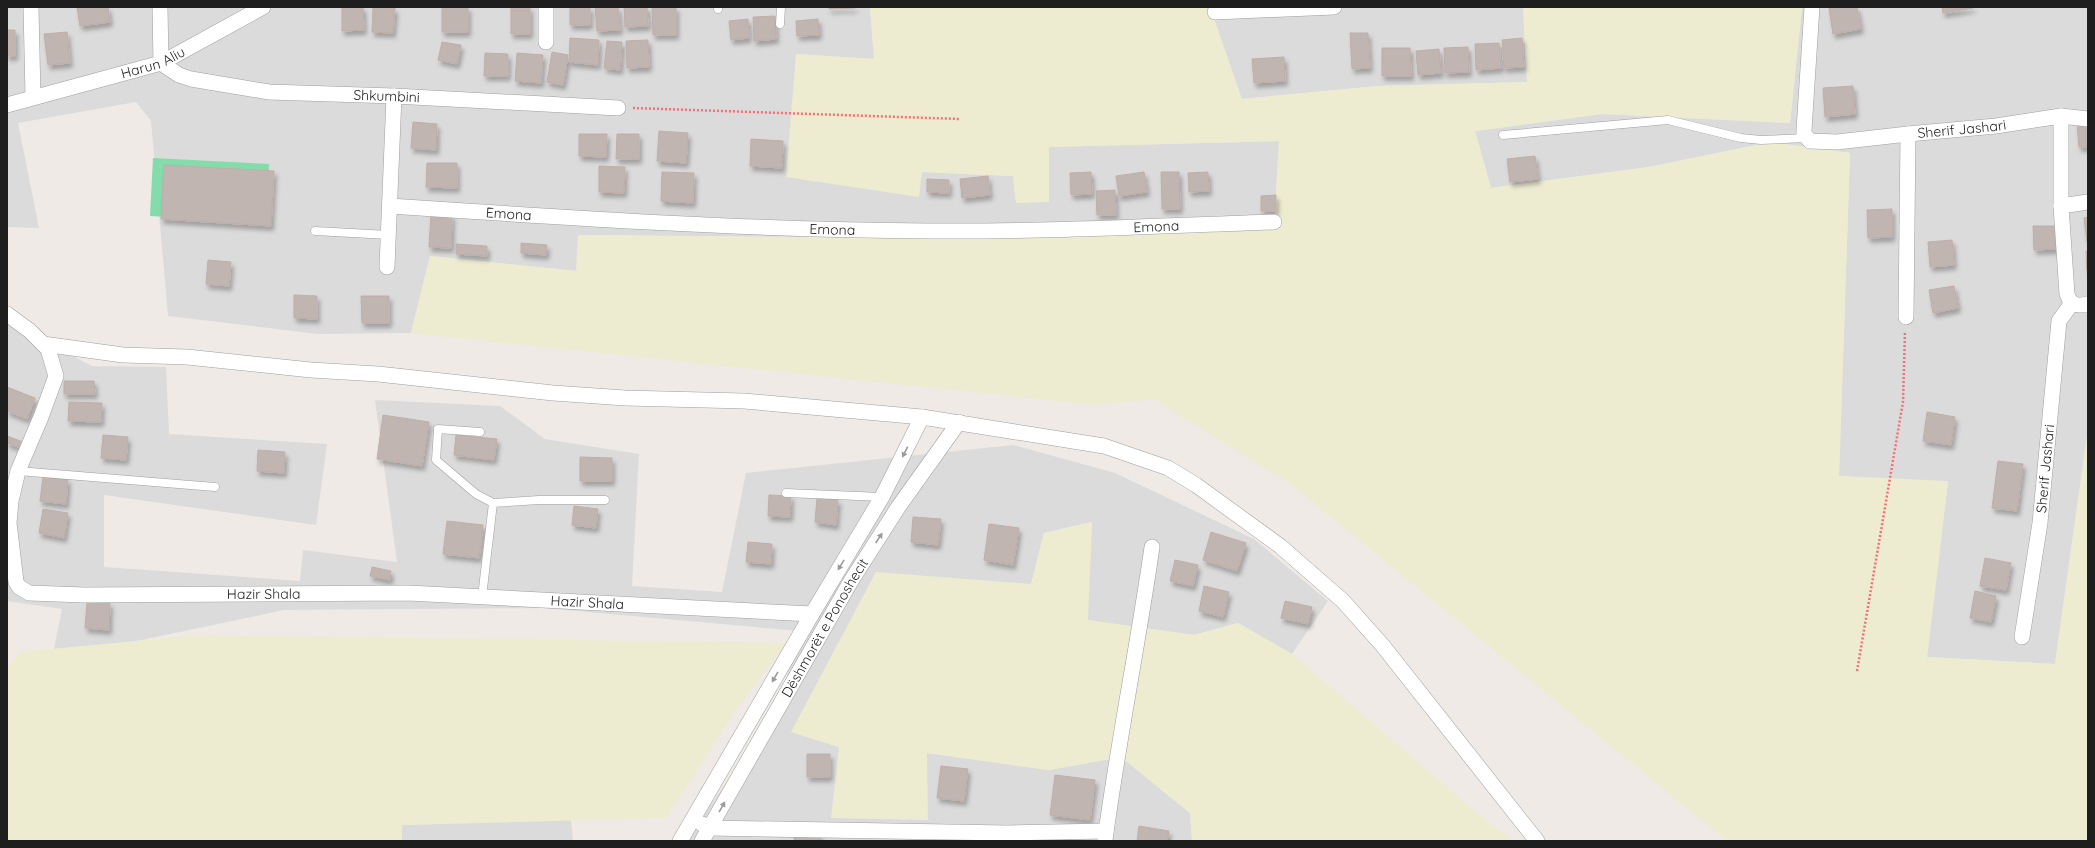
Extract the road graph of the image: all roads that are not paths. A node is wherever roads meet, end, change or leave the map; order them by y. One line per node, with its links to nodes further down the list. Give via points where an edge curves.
1 (31, 7): 13 (street)
2 (160, 7): 11 (street)
3 (263, 7): 11 (street, Harun Aliu)
4 (546, 7): 10 (street)
5 (781, 7): 9 (lane)
6 (1334, 7): 8 (street)
7 (1812, 7): 20 (street, via 1804,130)
8 (1215, 12)
9 (780, 24)
10 (546, 42)
11 (161, 63): 12 (street, Shkumbini, via 179,75 191,79 269,92); 13 (street, Harun Aliu)
12 (394, 96): 15 (street, Shkumbini); 22 (street)
13 (33, 97): 14 (street, Harun Aliu)
14 (7, 105)
15 (618, 108)
16 (2060, 116): 17 (street, Sherif Jashari); 18 (street, Sherif Jashari, via 1996,126); 23 (street)
17 (2088, 119)
18 (1908, 134): 20 (street, Sherif Jashari, via 1837,142 1814,142); 31 (street)
19 (1503, 135): 20 (lane, via 1668,120 1741,138)
20 (1807, 138)
21 (2088, 202): 23 (street)
22 (390, 206): 24 (street, Emona, via 659,224 928,231); 26 (street)
23 (2061, 206): 28 (street, via 2067,294)
24 (1274, 222)
25 (315, 231): 26 (lane)
26 (389, 235): 27 (street)
27 (387, 267)
28 (2072, 303): 29 (street, via 2079,306); 47 (street, Sherif Jashari, via 2059,321 2040,523)
29 (2088, 304)
30 (7, 314): 32 (street, Hazir Shala)
31 (1906, 317)
32 (43, 344): 33 (street, via 123,355 187,356 554,393 625,398 744,401); 36 (street, Hazir Shala, via 48,350 56,376)
33 (922, 418): 34 (street); 39 (street, Dëshmorët e Ponoshecit, one-way to 39)
34 (959, 422): 44 (street, Dëshmorët e Ponoshecit, one-way to 34); 53 (street, via 1104,446 1168,468 1207,493 1280,546 1343,601 1383,646)
35 (480, 432): 41 (lane, via 438,429 436,460 476,494)
36 (18, 471): 37 (lane); 45 (street, Hazir Shala, via 9,523 16,582 29,593 408,594)
37 (215, 487)
38 (786, 493): 39 (lane)
39 (882, 497): 43 (street, Dëshmorët e Ponoshecit)
40 (606, 500): 41 (lane)
41 (493, 503): 45 (lane)
42 (1152, 547): 50 (street, via 1113,778)
43 (851, 548): 44 (street); 46 (street, Dëshmorët e Ponoshecit, one-way to 46)
44 (867, 557): 49 (street, Dëshmorët e Ponoshecit, one-way to 44)
45 (482, 597): 46 (street, Hazir Shala)
46 (812, 614): 48 (street, Dëshmorët e Ponoshecit, one-way to 48)
47 (2022, 637)
48 (692, 820): 49 (street); 51 (street, Dëshmorët e Ponoshecit)
49 (710, 828): 50 (street); 52 (street, Dëshmorët e Ponoshecit)
50 (1106, 836)
51 (680, 841)
52 (702, 841)
53 (1537, 841)

